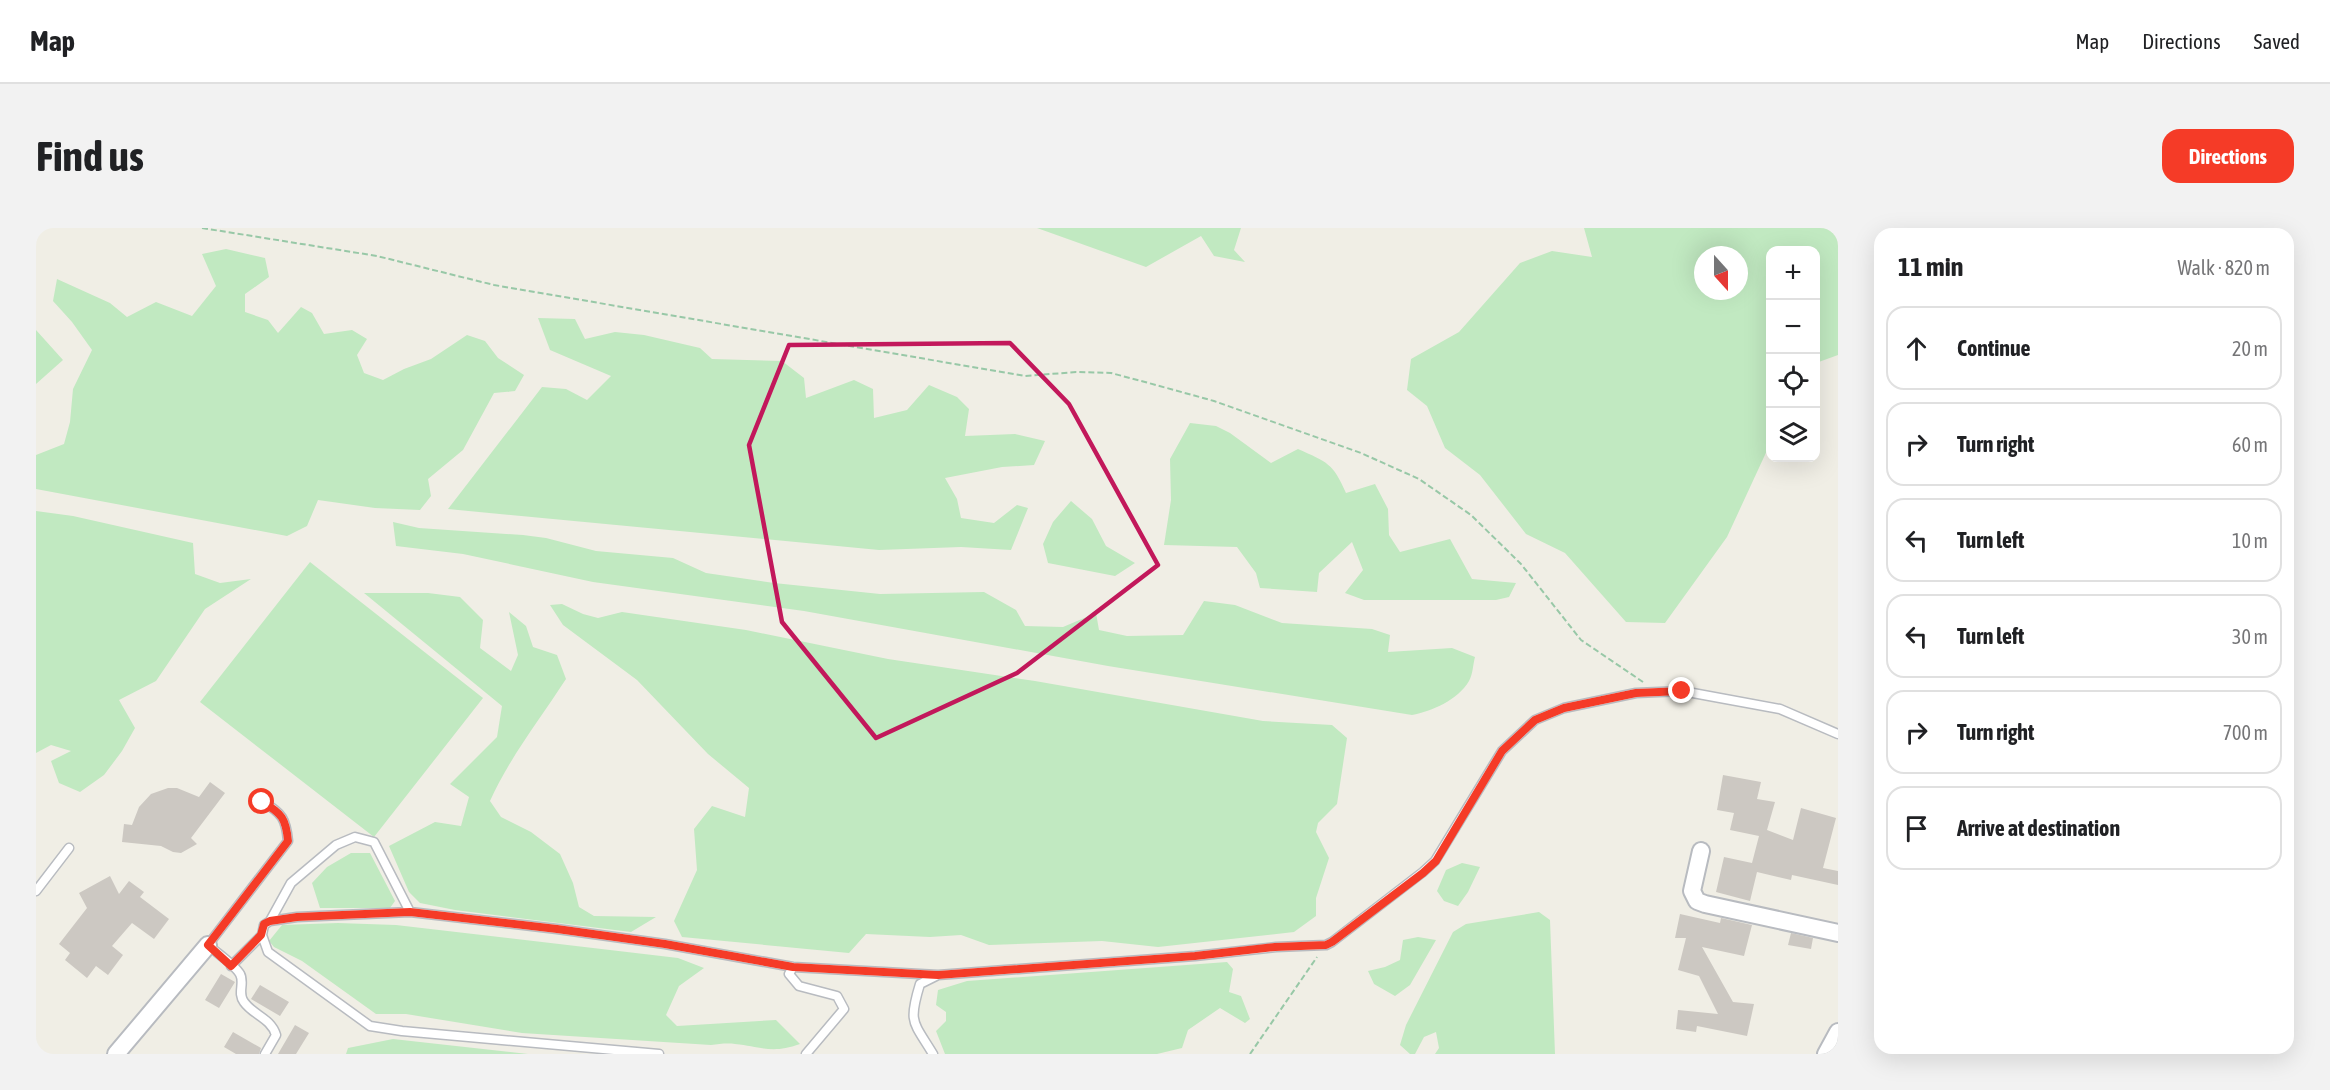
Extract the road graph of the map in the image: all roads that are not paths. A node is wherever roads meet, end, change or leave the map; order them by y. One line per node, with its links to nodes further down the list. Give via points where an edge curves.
1 (1838, 734): 13 (lane, via 1780,709 1692,692 1636,693 1564,708 1535,720 1502,751 1436,861 1326,945)
2 (262, 802): 10 (lane, via 276,810 286,823 288,841)
3 (69, 849): 5 (lane)
4 (1701, 851): 8 (street, via 1692,891 1697,901)
5 (36, 891)
6 (410, 912): 7 (lane); 7 (lane, via 374,842 355,837 336,845 291,883); 12 (lane, via 568,930)
7 (270, 921): 9 (lane, via 264,924)
8 (1838, 933)
9 (261, 935): 11 (lane); 17 (lane, via 268,952 370,1026)
10 (208, 945): 11 (lane); 15 (street)
11 (231, 966): 16 (lane, via 240,974 244,1003 274,1026 276,1035)
12 (793, 967): 13 (lane); 18 (lane, via 789,974 799,986 837,996 844,1009)
13 (938, 975): 19 (lane, via 920,984 912,1010)
14 (1838, 1032): 20 (street)
15 (116, 1054)
16 (265, 1054)
17 (659, 1054)
18 (806, 1054)
19 (933, 1054)
20 (1826, 1054)

